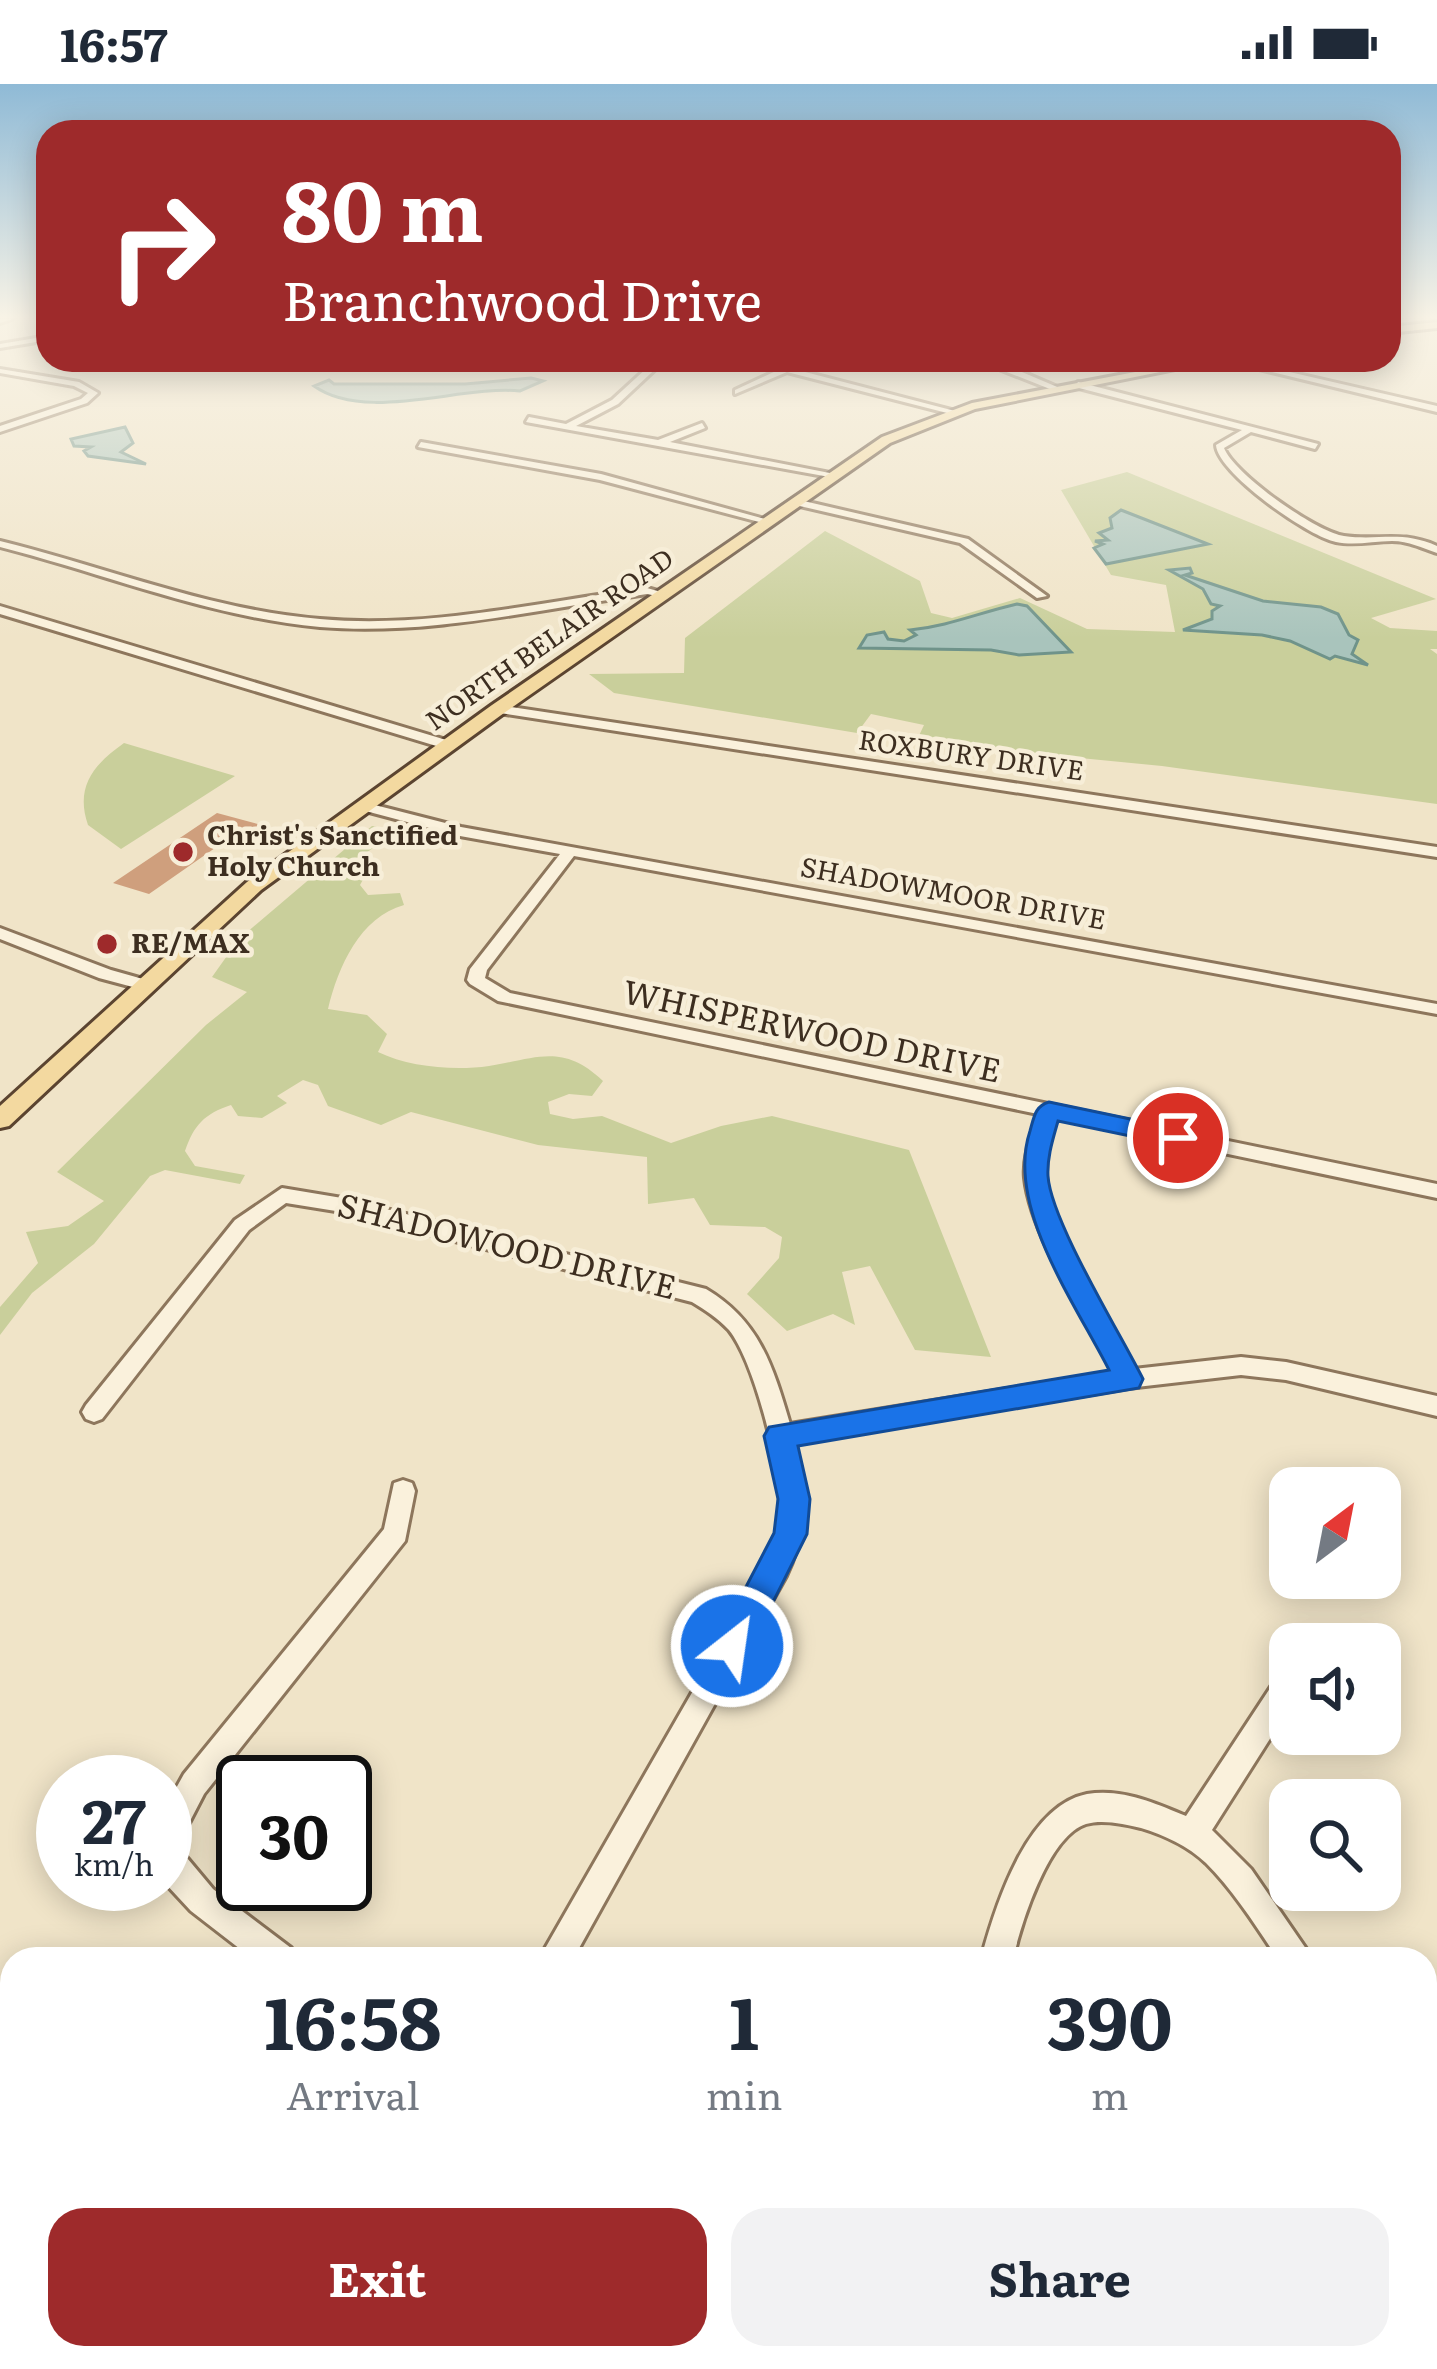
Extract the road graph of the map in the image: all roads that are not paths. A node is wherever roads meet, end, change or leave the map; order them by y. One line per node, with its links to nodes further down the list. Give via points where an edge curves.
1 (560, 426): 5 (street)
2 (702, 426): 7 (street)
3 (918, 426): 10 (main road, NORTH BELAIR ROAD)
4 (1230, 426): 6 (street)
5 (567, 427): 7 (street)
6 (1248, 430): 9 (street); 14 (street, via 1218,452 1323,534 1400,535)
7 (661, 443): 10 (street)
8 (422, 445): 12 (street, via 601,477)
9 (1315, 446)
10 (835, 475): 11 (main road, NORTH BELAIR ROAD)
11 (795, 502): 12 (main road, NORTH BELAIR ROAD); 16 (street, via 964,541)
12 (767, 521): 15 (main road, NORTH BELAIR ROAD)
13 (0, 544): 15 (street, via 316,623 412,621)
14 (1437, 550)
15 (662, 594): 18 (main road, NORTH BELAIR ROAD)
16 (1041, 596)
17 (0, 610): 19 (street)
18 (498, 709): 19 (main road, NORTH BELAIR ROAD); 22 (street, ROXBURY DRIVE)
19 (448, 745): 20 (main road, NORTH BELAIR ROAD)
20 (356, 811): 21 (street, SHADOWMOOR DRIVE); 24 (main road, NORTH BELAIR ROAD, via 254,886)
21 (569, 852): 25 (street, SHADOWMOOR DRIVE); 26 (street, WHISPERWOOD DRIVE, via 479,969 476,980 487,989)
22 (1437, 852)
23 (0, 933): 24 (street)
24 (144, 985): 27 (main road, NORTH BELAIR ROAD)
25 (1437, 1009)
26 (1049, 1111): 28 (street, WHISPERWOOD DRIVE); 29 (street, via 1035,1177 1043,1210)
27 (0, 1120)
28 (1437, 1192)
29 (1128, 1379): 30 (street, via 1241,1366); 32 (street)
30 (1437, 1406)
31 (94, 1412): 32 (street, SHADOWOOD DRIVE, via 242,1225 281,1195 698,1295 744,1333)
32 (780, 1436): 39 (street, SHADOWOOD DRIVE, via 794,1499 777,1568)
33 (403, 1491): 35 (street, via 396,1533)
34 (1269, 1714): 36 (street)
35 (192, 1788)
36 (1192, 1833): 40 (street, via 1121,1810 1077,1811 1045,1843 1007,1910); 41 (street, via 1218,1853)
37 (192, 1891): 38 (street)
38 (264, 1947)
39 (562, 1947)
40 (999, 1947)
41 (1289, 1947)

